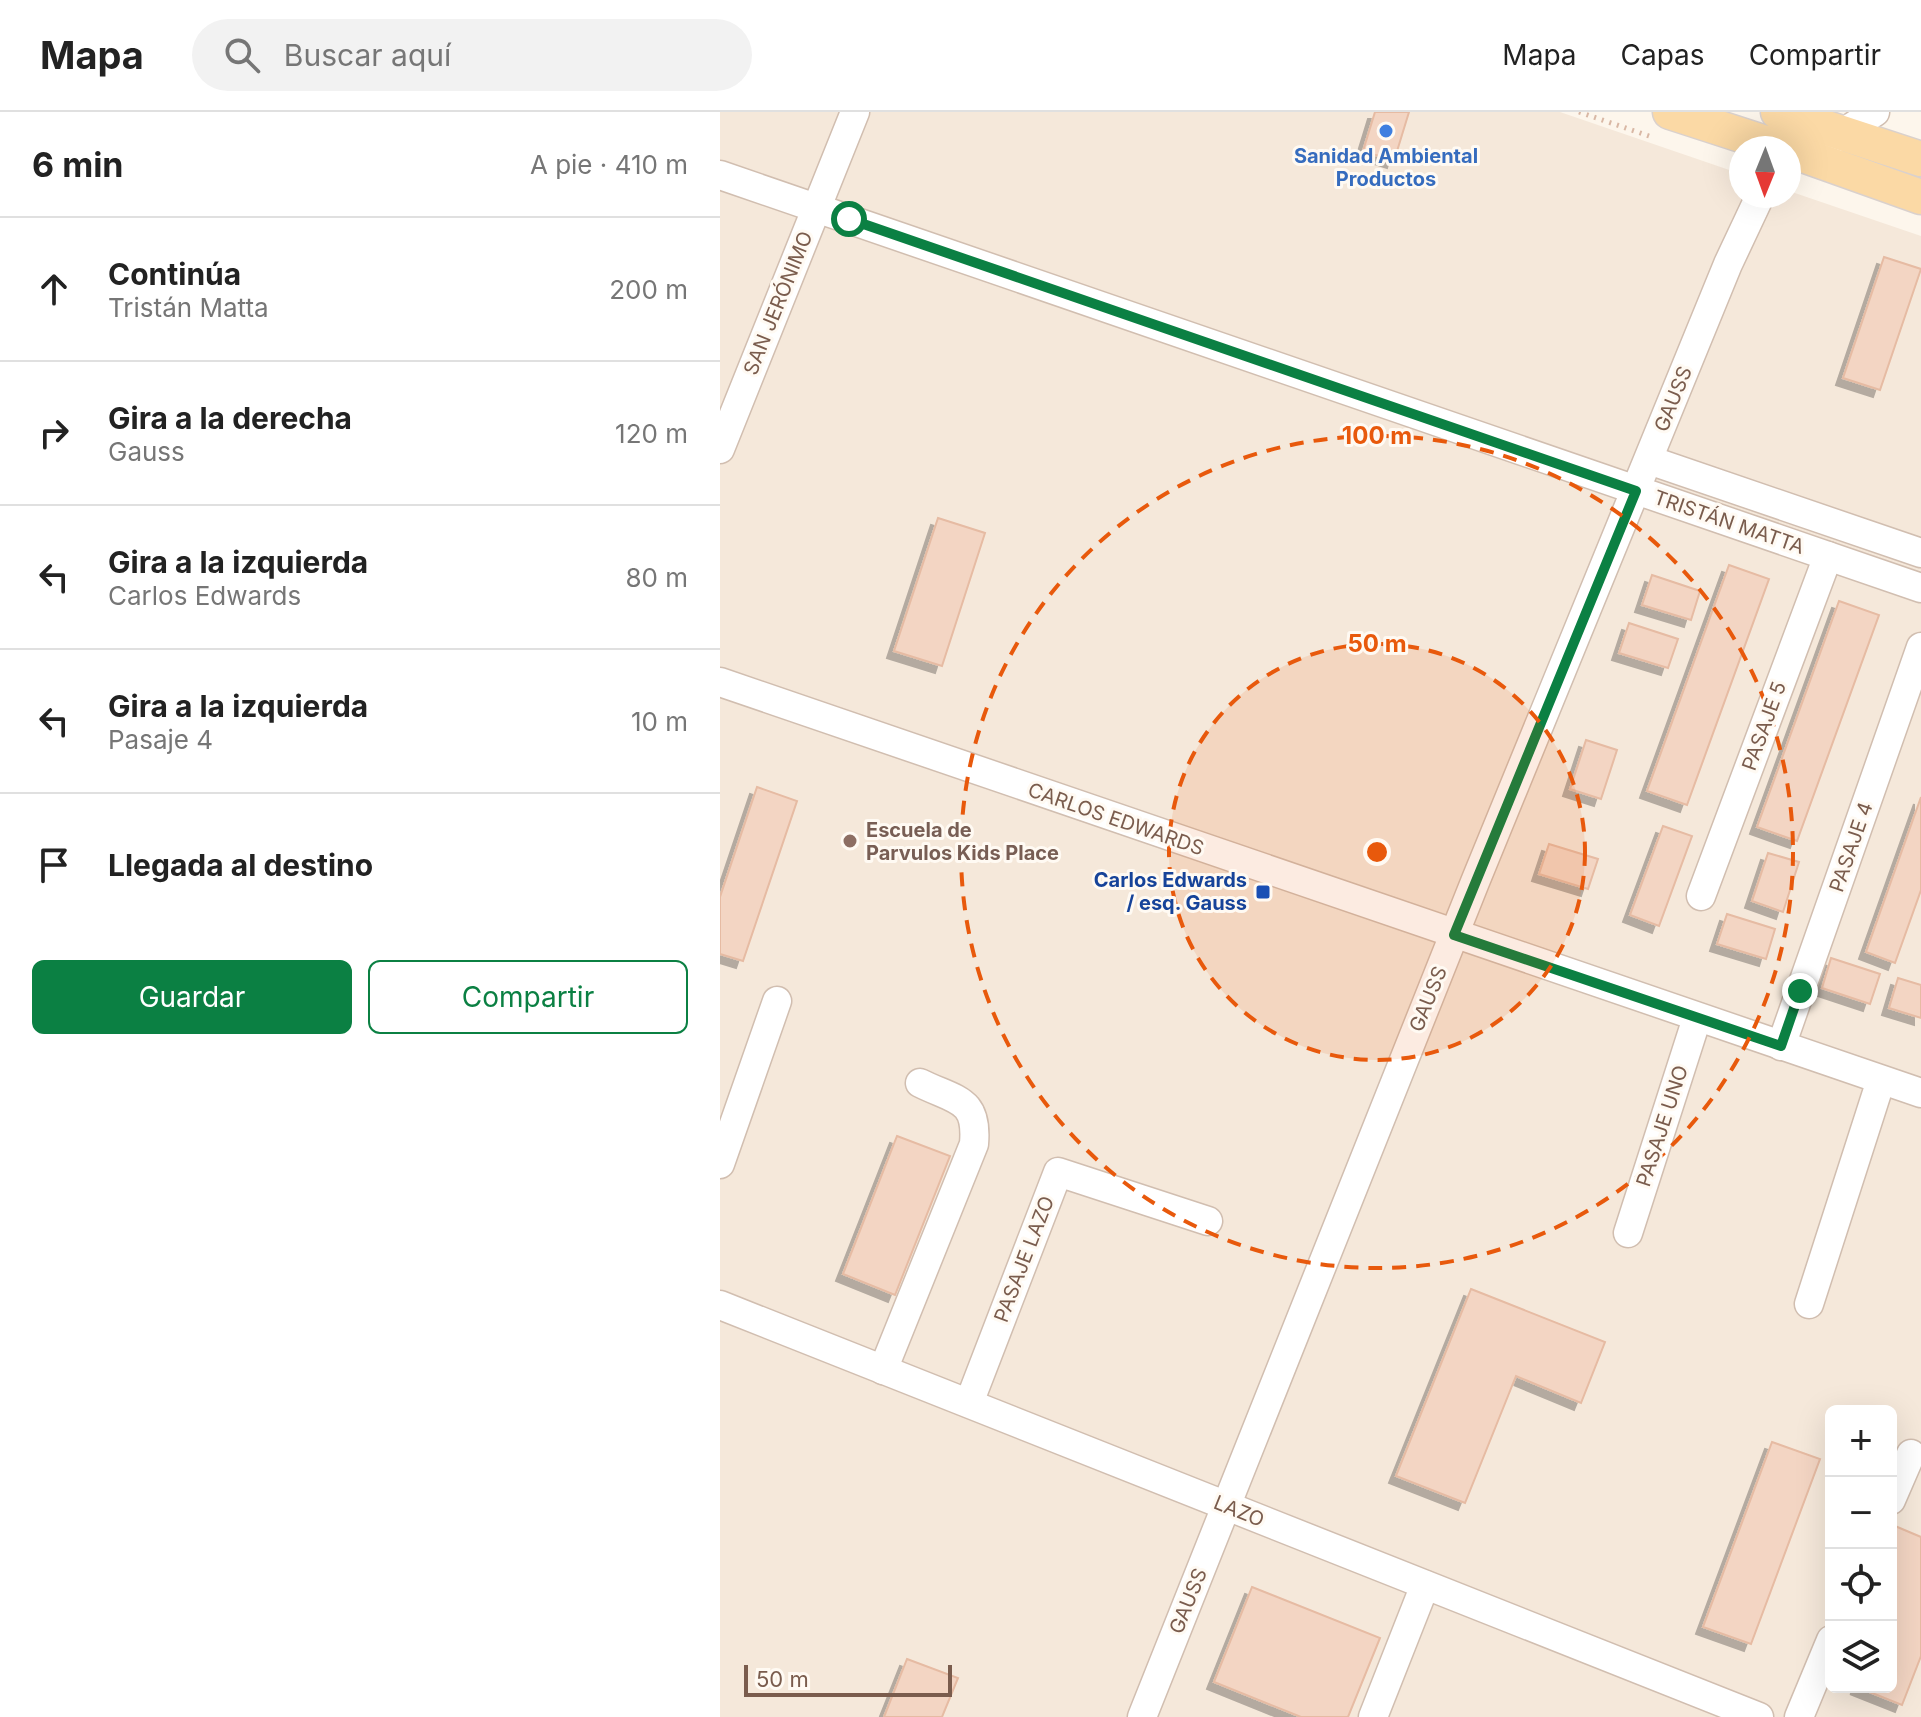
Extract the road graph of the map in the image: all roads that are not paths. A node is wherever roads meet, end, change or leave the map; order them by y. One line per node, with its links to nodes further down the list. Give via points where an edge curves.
1 (855, 112): 12 (street, SAN JERÓNIMO)
2 (1670, 112): 6 (main road)
3 (1778, 112): 5 (main road)
4 (1875, 112): 5 (street)
5 (1846, 133): 7 (street); 9 (main road)
6 (1738, 136)
7 (1801, 151)
8 (1801, 158): 11 (main road)
9 (1921, 159)
10 (720, 175): 12 (street, TRISTÁN MATTA)
11 (1921, 197)
12 (817, 208): 14 (street, SAN JERÓNIMO); 16 (street, TRISTÁN MATTA)
13 (1754, 208): 15 (street, GAUSS)
14 (720, 449)
15 (1649, 460): 16 (street, GAUSS); 17 (street, TRISTÁN MATTA)
16 (1636, 491): 18 (street, TRISTÁN MATTA); 23 (street, GAUSS)
17 (1921, 553)
18 (1828, 556): 19 (street, TRISTÁN MATTA); 22 (street, PASAJE 5)
19 (1921, 588)
20 (1921, 647): 26 (street, PASAJE 4)
21 (720, 682): 23 (street, CARLOS EDWARDS)
22 (1701, 896)
23 (1454, 935): 25 (street, CARLOS EDWARDS); 39 (street, GAUSS)
24 (777, 1001): 30 (street)
25 (1697, 1018): 26 (street, CARLOS EDWARDS); 32 (street, PASAJE UNO)
26 (1781, 1046): 27 (street, CARLOS EDWARDS)
27 (1881, 1080): 29 (street, CARLOS EDWARDS); 33 (street)
28 (920, 1083): 35 (street, via 969,1107 975,1118 974,1144)
29 (1921, 1093)
30 (720, 1164)
31 (1208, 1221): 36 (street, PASAJE LAZO, via 1058,1172)
32 (1628, 1233)
33 (1809, 1304)
34 (720, 1305): 35 (street, LAZO)
35 (883, 1370): 36 (street, LAZO)
36 (969, 1403): 39 (street, LAZO)
37 (1911, 1454): 38 (street)
38 (1897, 1486)
39 (1226, 1506): 40 (street, LAZO); 42 (street, GAUSS)
40 (1425, 1585): 43 (street); 44 (street, LAZO)
41 (1825, 1654): 45 (street)
42 (1142, 1717)
43 (1373, 1717)
44 (1759, 1717)
45 (1799, 1717)

